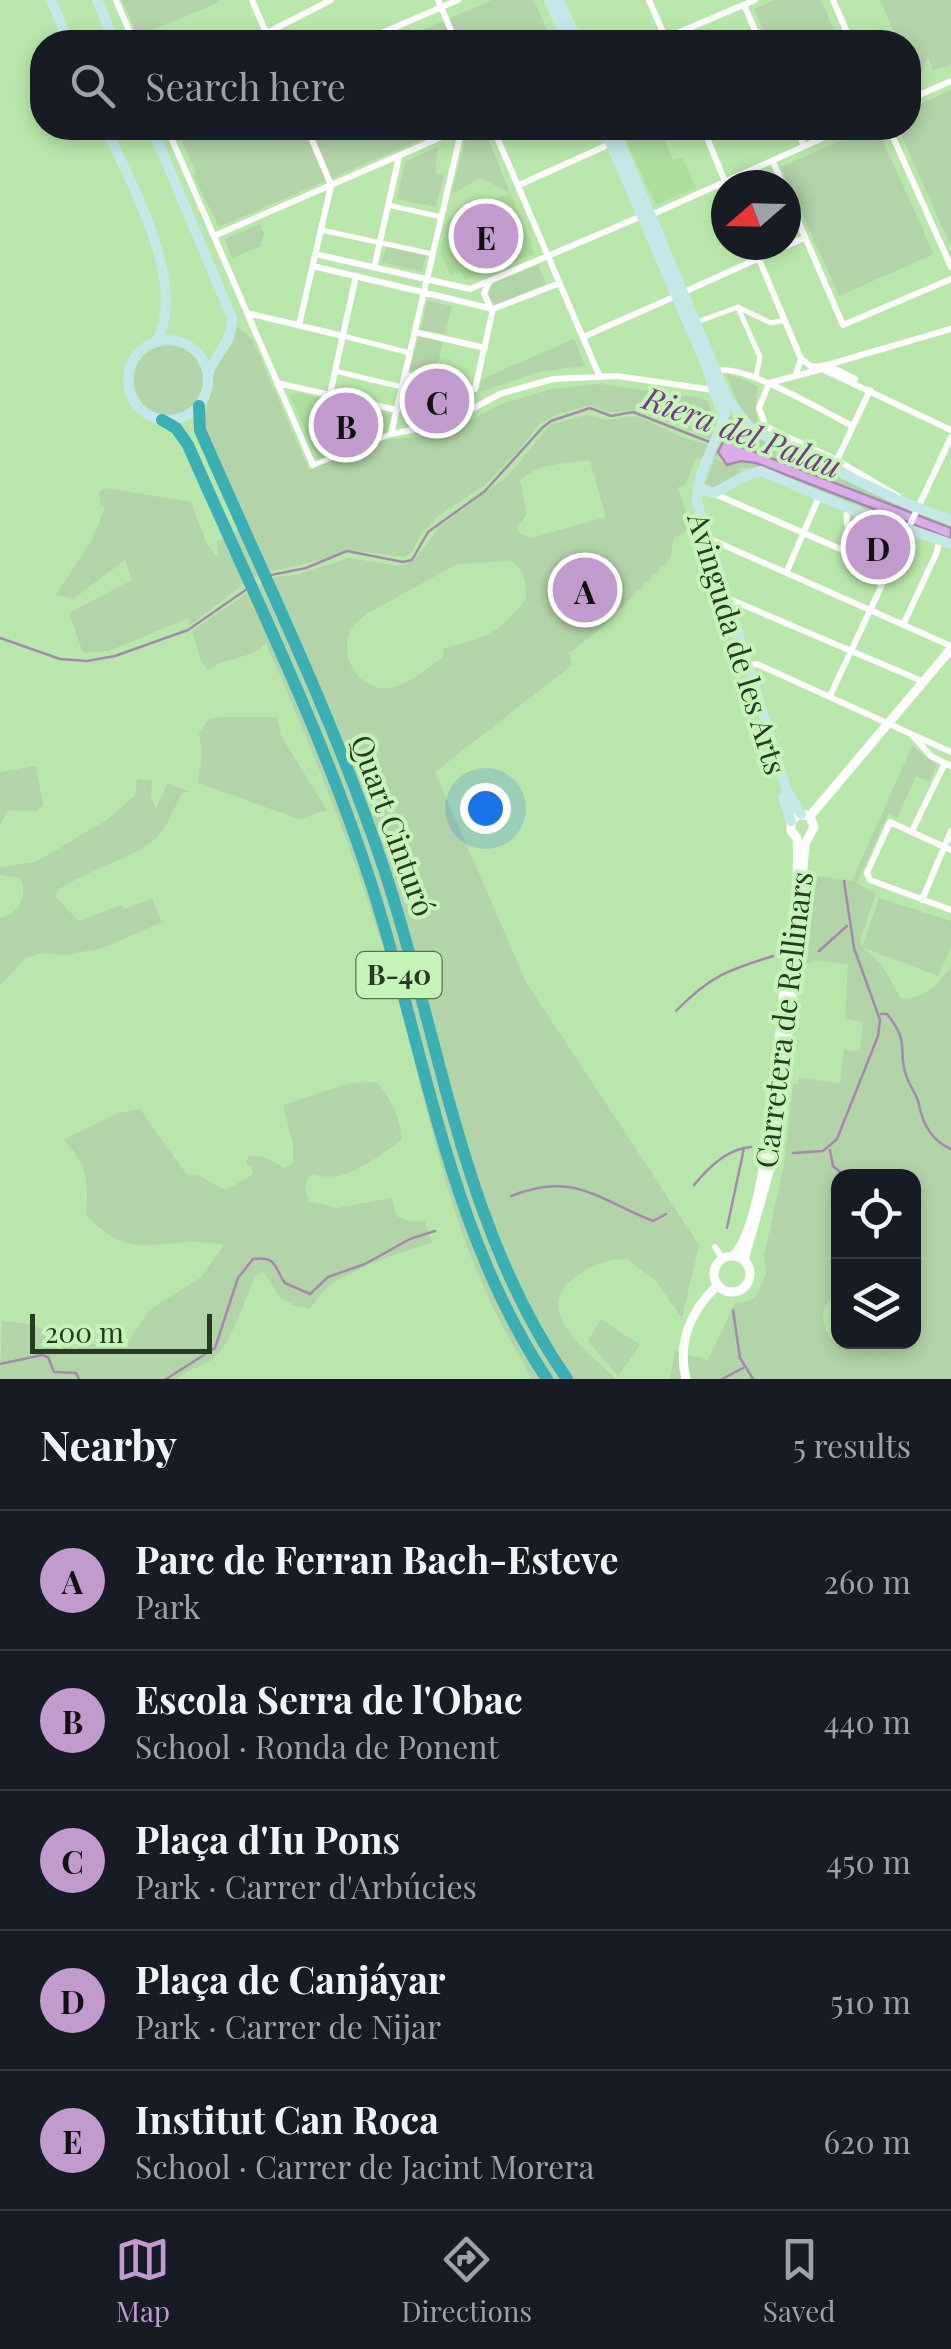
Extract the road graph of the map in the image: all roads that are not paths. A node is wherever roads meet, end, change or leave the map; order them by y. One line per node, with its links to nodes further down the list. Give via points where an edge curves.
1 (50, 0): 13 (main road)
2 (97, 0): 14 (main road)
3 (116, 0): 15 (street)
4 (252, 0): 16 (street)
5 (331, 0): 17 (street)
6 (458, 0): 12 (street)
7 (550, 0): 20 (main road)
8 (559, 0): 21 (main road)
9 (649, 0): 22 (street)
10 (833, 0): 25 (street)
11 (746, 2): 23 (street); 24 (street)
12 (440, 4): 18 (street); 19 (street)
13 (64, 30)
14 (110, 30)
15 (129, 30)
16 (265, 30)
17 (272, 30)
18 (385, 30)
19 (451, 30)
20 (563, 30)
21 (573, 30)
22 (662, 30)
23 (688, 30)
24 (756, 30)
25 (847, 30)
26 (951, 81): 27 (street)
27 (921, 94)
28 (111, 140): 86 (main road, via 160,259 166,313)
29 (157, 140): 93 (main road, via 232,318 230,338)
30 (172, 140): 56 (street)
31 (311, 140): 48 (street)
32 (436, 140): 43 (street)
33 (460, 140): 53 (street)
34 (498, 140): 49 (street)
35 (609, 140): 41 (main road)
36 (618, 140): 52 (main road)
37 (708, 140): 45 (street)
38 (801, 140): 42 (street)
39 (818, 140): 42 (street)
40 (894, 140): 66 (street)
41 (611, 144): 49 (street); 52 (main road)
42 (804, 146): 44 (street)
43 (399, 156): 48 (street); 51 (street)
44 (773, 162): 46 (street); 47 (street)
45 (721, 170)
46 (755, 170)
47 (776, 170)
48 (331, 185): 54 (street); 56 (street)
49 (518, 185): 62 (street)
50 (711, 189): 52 (street)
51 (388, 205): 53 (street); 59 (street)
52 (647, 216): 62 (street); 74 (main road)
53 (442, 217): 61 (street)
54 (321, 230): 59 (street); 60 (street)
55 (801, 230): 57 (street)
56 (214, 236): 77 (street)
57 (804, 238): 58 (street); 69 (street, via 843,325)
58 (801, 239)
59 (379, 243): 61 (street); 67 (street)
60 (315, 254): 65 (street); 67 (street)
61 (433, 254): 70 (street)
62 (549, 257): 71 (street); 72 (street)
63 (754, 260): 74 (street)
64 (759, 260): 78 (street)
65 (313, 266): 68 (street); 80 (street)
66 (951, 267)
67 (374, 268): 70 (street)
68 (356, 276): 73 (street); 83 (street)
69 (951, 279)
70 (427, 280): 71 (street, via 470,289); 73 (street)
71 (490, 282): 76 (street, via 484,294)
72 (560, 284): 76 (street); 85 (street)
73 (425, 291): 76 (street); 82 (street)
74 (680, 294): 79 (main road); 84 (main road); 85 (street)
75 (738, 307): 78 (street, via 771,323); 79 (street); 97 (street, via 760,357)
76 (492, 308): 87 (street)
77 (246, 313): 80 (street); 98 (street)
78 (785, 320): 89 (street)
79 (697, 322): 91 (main road)
80 (299, 325): 83 (street)
81 (951, 329): 90 (street)
82 (415, 332): 87 (street); 88 (street)
83 (343, 336): 88 (street); 92 (street)
84 (693, 336): 91 (main road); 103 (main road)
85 (583, 337): 96 (street)
86 (156, 342): 93 (main road, via 192,348); 106 (main road, via 135,358 128,384 139,408)
87 (485, 348): 95 (street, via 476,388)
88 (410, 353): 95 (street)
89 (801, 359): 90 (street, via 812,367); 94 (street)
90 (828, 365): 110 (street)
91 (719, 368): 97 (street); 103 (main road)
92 (335, 371): 100 (street); 102 (street)
93 (208, 374): 104 (main road)
94 (796, 374): 99 (street); 101 (street, via 819,368)
95 (405, 375): 100 (street)
96 (599, 375): 103 (street); 109 (street, via 531,384 451,421)
97 (756, 376): 99 (street)
98 (276, 383): 102 (street); 114 (street)
99 (769, 383): 108 (street); 112 (street, via 759,408 763,422)
100 (402, 387): 105 (street)
101 (870, 390): 108 (street); 110 (street)
102 (330, 394): 105 (street)
103 (721, 394): 113 (main road, via 721,422); 117 (main road, via 756,431)
104 (198, 406): 106 (main road, via 182,418); 154 (highway, Quart Cinturó / B-40, via 200,430 371,832 470,1174 508,1273)
105 (397, 410): 107 (street)
106 (162, 420): 155 (highway, Quart Cinturó / B-40, via 188,445 335,783 370,877 451,1172 488,1274)
107 (394, 422): 109 (street); 111 (street)
108 (853, 426): 112 (street)
109 (416, 428): 111 (street)
110 (951, 431): 118 (street)
111 (391, 434): 114 (street)
112 (837, 460): 117 (street)
113 (703, 461): 115 (main road); 133 (main road, Avinguda de les Arts, via 693,514)
114 (313, 466)
115 (706, 491): 116 (main road, via 755,471); 122 (street); 123 (main road, Avinguda de les Arts, via 698,506)
116 (820, 496): 119 (main road); 122 (street)
117 (902, 500): 118 (main road)
118 (918, 507): 120 (main road); 121 (street)
119 (848, 508): 121 (main road); 125 (street, via 845,521)
120 (951, 520)
121 (908, 529): 124 (main road); 127 (street)
122 (801, 534): 125 (street); 126 (street)
123 (708, 538): 126 (street); 128 (main road, Avinguda de les Arts)
124 (945, 542): 130 (street)
125 (863, 559): 127 (street)
126 (786, 570): 129 (street)
127 (881, 584): 129 (street)
128 (726, 598): 132 (street); 133 (main road, Avinguda de les Arts)
129 (870, 609): 130 (street); 132 (street)
130 (903, 625): 131 (street)
131 (951, 647): 134 (street)
132 (850, 651): 134 (street); 135 (street)
133 (744, 665): 135 (street, via 758,664); 142 (main road, Avinguda de les Arts)
134 (922, 680): 136 (street)
135 (830, 696): 136 (street)
136 (886, 723): 137 (street); 142 (street)
137 (910, 734): 138 (street); 139 (street)
138 (935, 744): 139 (street); 140 (street)
139 (928, 752): 141 (street)
140 (951, 752)
141 (948, 765): 143 (street)
142 (800, 817): 145 (street, via 791,831); 145 (street, via 814,827)
143 (912, 831): 146 (street); 147 (street, via 890,822 867,873)
144 (951, 831): 146 (street)
145 (802, 838): 150 (street, Carretera de Rellinars, via 767,1144 748,1226); 152 (street, Carretera de Rellinars, via 774,1154)
146 (947, 848): 147 (street)
147 (922, 900): 148 (street)
148 (951, 910)
149 (715, 1247): 151 (street)
150 (734, 1255): 151 (street); 152 (street)
151 (722, 1258): 153 (street, via 714,1270)
152 (744, 1260): 153 (street, via 750,1274 744,1288 728,1292)
153 (718, 1286): 160 (street, via 687,1328)
154 (544, 1337): 158 (highway, Quart Cinturó / B-40); 159 (highway)
155 (525, 1349): 156 (highway); 157 (highway, Quart Cinturó / B-40)
156 (538, 1379)
157 (547, 1379)
158 (567, 1379)
159 (576, 1379)
160 (686, 1379)

